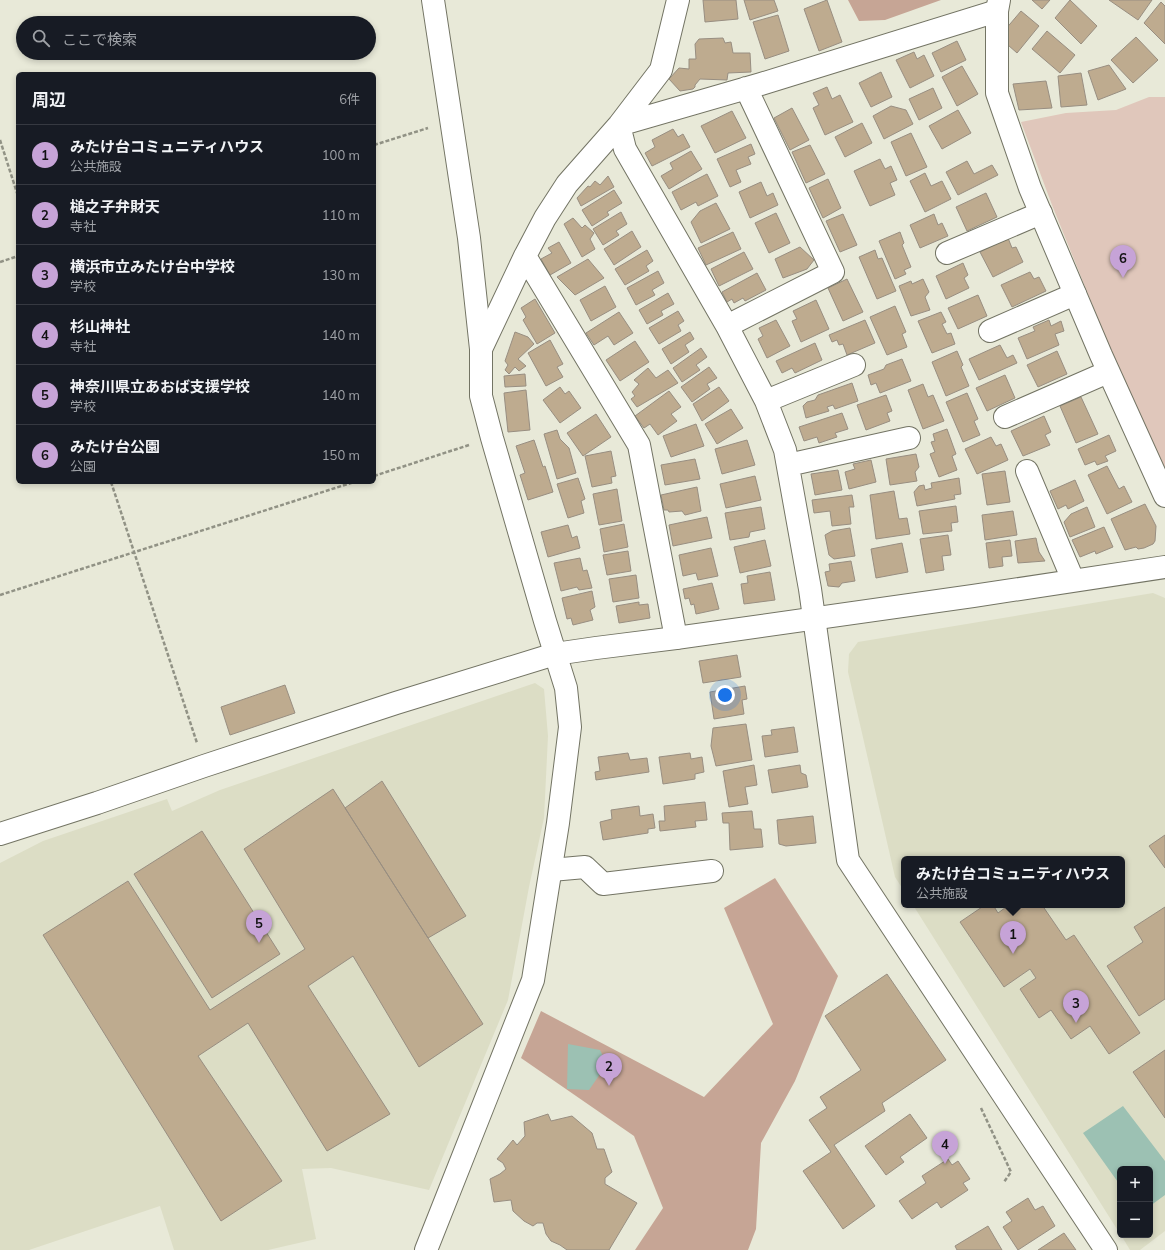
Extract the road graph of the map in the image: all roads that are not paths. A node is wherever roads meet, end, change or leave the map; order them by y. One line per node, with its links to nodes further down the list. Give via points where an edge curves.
1 (433, 0): 12 (street, via 469,238)
2 (678, 0): 5 (street, via 661,70)
3 (998, 6): 4 (street); 6 (street, via 997,93)
4 (746, 88): 5 (street); 10 (street, via 833,272)
5 (619, 125): 8 (street, via 567,184); 10 (street, via 625,148)
6 (1041, 213): 7 (street); 9 (street)
7 (947, 253)
8 (525, 256): 12 (street); 24 (street, via 639,445)
9 (1075, 294): 11 (street); 14 (street)
10 (727, 326): 15 (street)
11 (990, 331)
12 (481, 349): 25 (street, via 481,396)
13 (854, 365): 15 (street)
14 (1108, 372): 16 (street); 20 (street)
15 (766, 401): 18 (street, via 785,450)
16 (1005, 418)
17 (909, 438): 18 (street)
18 (788, 465): 23 (street)
19 (1027, 471): 22 (street)
20 (1165, 496)
21 (1165, 567): 22 (street)
22 (1073, 580): 23 (street)
23 (813, 617): 24 (street); 30 (street, via 848,860)
24 (676, 638): 25 (street)
25 (555, 654): 26 (street, via 396,703); 27 (street, via 566,688 570,727)
26 (0, 834)
27 (551, 870): 28 (street, via 585,867 603,884); 29 (street, via 533,980)
28 (712, 871)
29 (426, 1250)
30 (1106, 1250)

